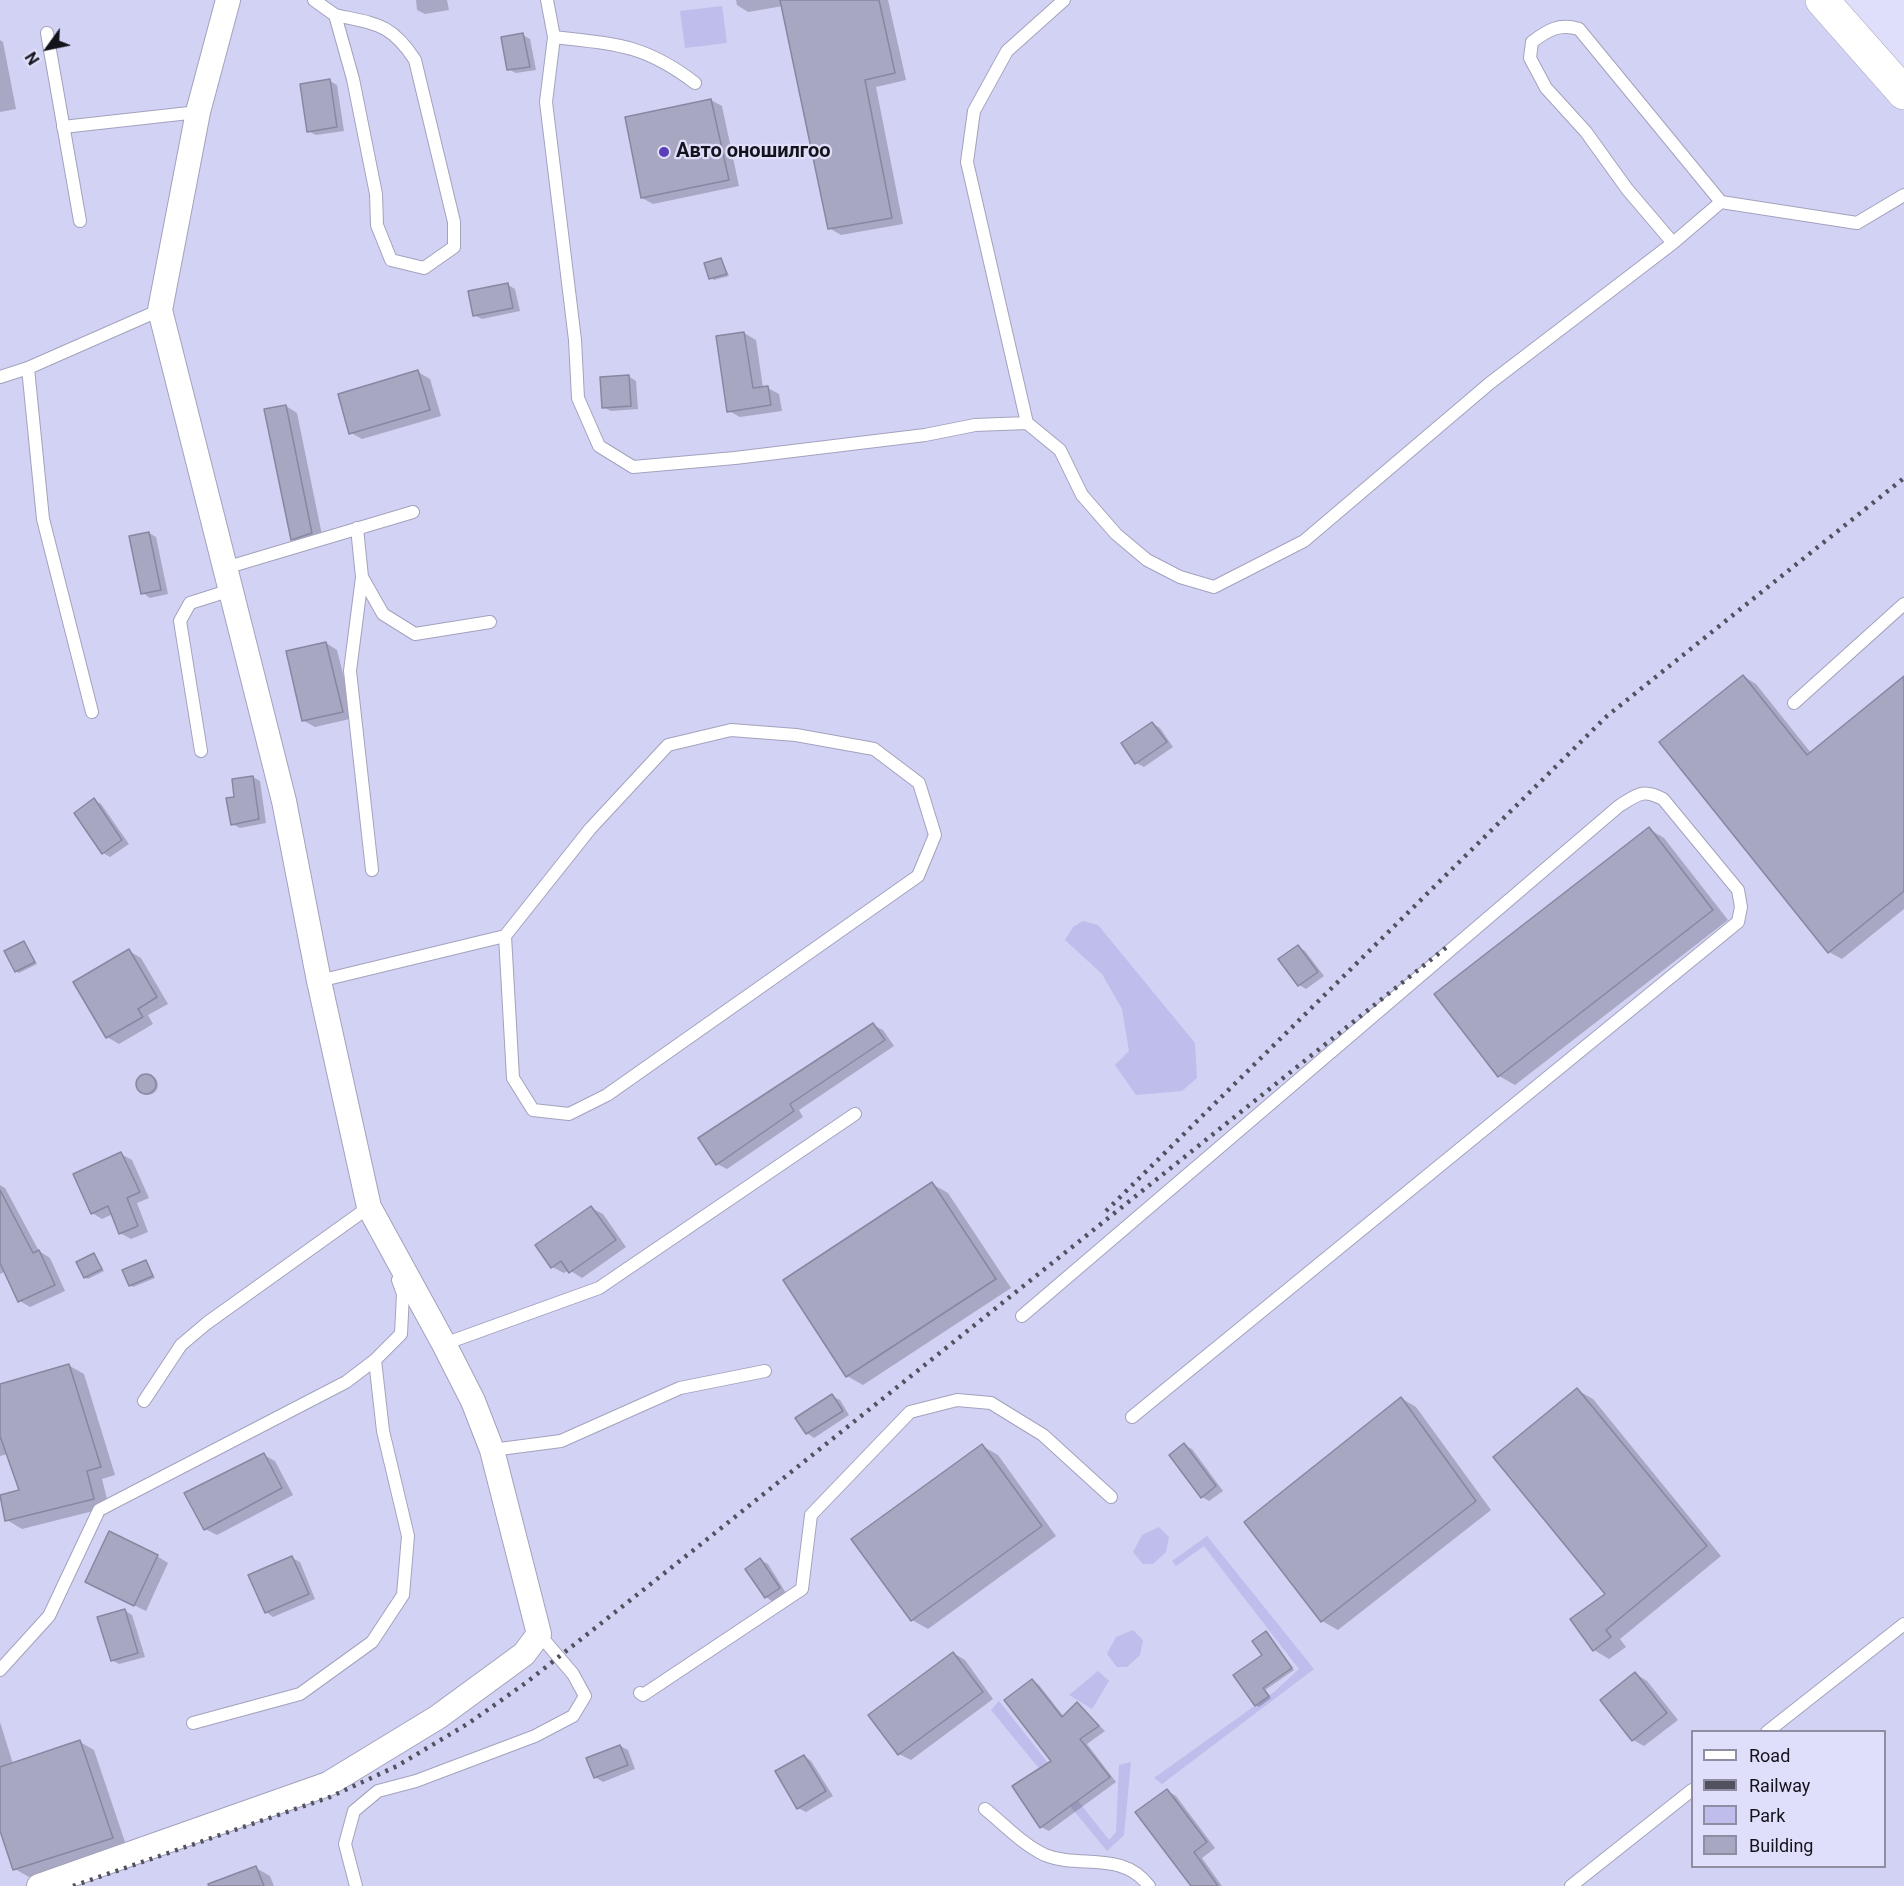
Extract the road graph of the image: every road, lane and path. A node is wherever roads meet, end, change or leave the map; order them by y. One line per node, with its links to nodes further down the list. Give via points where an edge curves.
1 (228, 0): 11 (street)
2 (314, 0): 6 (lane)
3 (547, 0): 8 (lane)
4 (1064, 0): 20 (lane, via 1008,51 974,111 967,162)
5 (1822, 0): 10 (main road)
6 (335, 15): 6 (lane, via 353,79 376,194 377,225 391,260 424,268 454,247 454,222 415,60 401,39 381,26)
7 (47, 33): 12 (lane)
8 (554, 37): 9 (lane, via 624,45 667,62); 20 (lane, via 546,102 575,339 578,398 599,446 633,467 901,438 975,425)
9 (695, 83)
10 (1904, 93)
11 (198, 112): 12 (lane); 17 (street)
12 (63, 127): 15 (lane)
13 (1904, 195): 14 (lane, via 1857,223)
14 (1721, 202): 16 (lane); 16 (lane, via 1579,29 1565,25 1532,42 1530,58 1546,88 1586,132)
15 (80, 221)
16 (1673, 243): 20 (lane, via 1490,383 1304,541 1214,587 1180,577 1147,560 1116,534 1082,495 1060,450)
17 (160, 310): 18 (lane); 24 (street)
18 (28, 368): 19 (lane); 28 (lane, via 43,519)
19 (0, 377)
20 (1027, 423)
21 (412, 512): 22 (lane)
22 (357, 528): 23 (lane); 24 (lane)
23 (362, 577): 26 (lane, via 383,614 415,634); 30 (lane, via 350,671)
24 (228, 579): 29 (lane, via 190,603 180,621); 32 (street, via 284,801)
25 (1904, 604): 27 (lane)
26 (490, 622)
27 (1794, 703)
28 (92, 712)
29 (201, 751)
30 (372, 870)
31 (505, 936): 31 (lane, via 590,829 668,745 731,730 796,735 874,749 919,783 934,835 918,876 607,1095 569,1114 533,1110 513,1077); 32 (lane)
32 (319, 981): 34 (street)
33 (855, 1114): 36 (lane, via 599,1288)
34 (369, 1207): 36 (street); 37 (lane, via 404,1294 401,1334); 39 (lane, via 181,1345)
35 (1022, 1316): 40 (lane, via 1619,806 1650,792 1663,799 1738,890 1742,907 1738,922)
36 (444, 1344): 41 (street)
37 (375, 1360): 45 (lane, via 346,1382 99,1510 49,1616); 47 (lane, via 383,1431 408,1536 403,1595 372,1642 300,1694)
38 (765, 1371): 41 (lane, via 680,1388 561,1441)
39 (144, 1401)
40 (1132, 1416)
41 (492, 1450): 44 (street)
42 (1111, 1497): 46 (lane, via 1042,1435 991,1403 957,1400 910,1412 811,1515 802,1589)
43 (1904, 1624): 48 (lane)
44 (539, 1634): 51 (street, via 524,1654 438,1717 328,1784); 52 (lane, via 573,1674 585,1696 573,1716 535,1736 378,1791 354,1811 345,1844)
45 (0, 1670)
46 (640, 1694)
47 (194, 1723)
48 (1768, 1730)
49 (1691, 1791): 54 (lane)
50 (985, 1809): 53 (lane, via 1044,1854 1061,1859 1100,1860 1140,1874)
51 (49, 1884)
52 (356, 1886)
53 (1149, 1886)
54 (1571, 1886)

